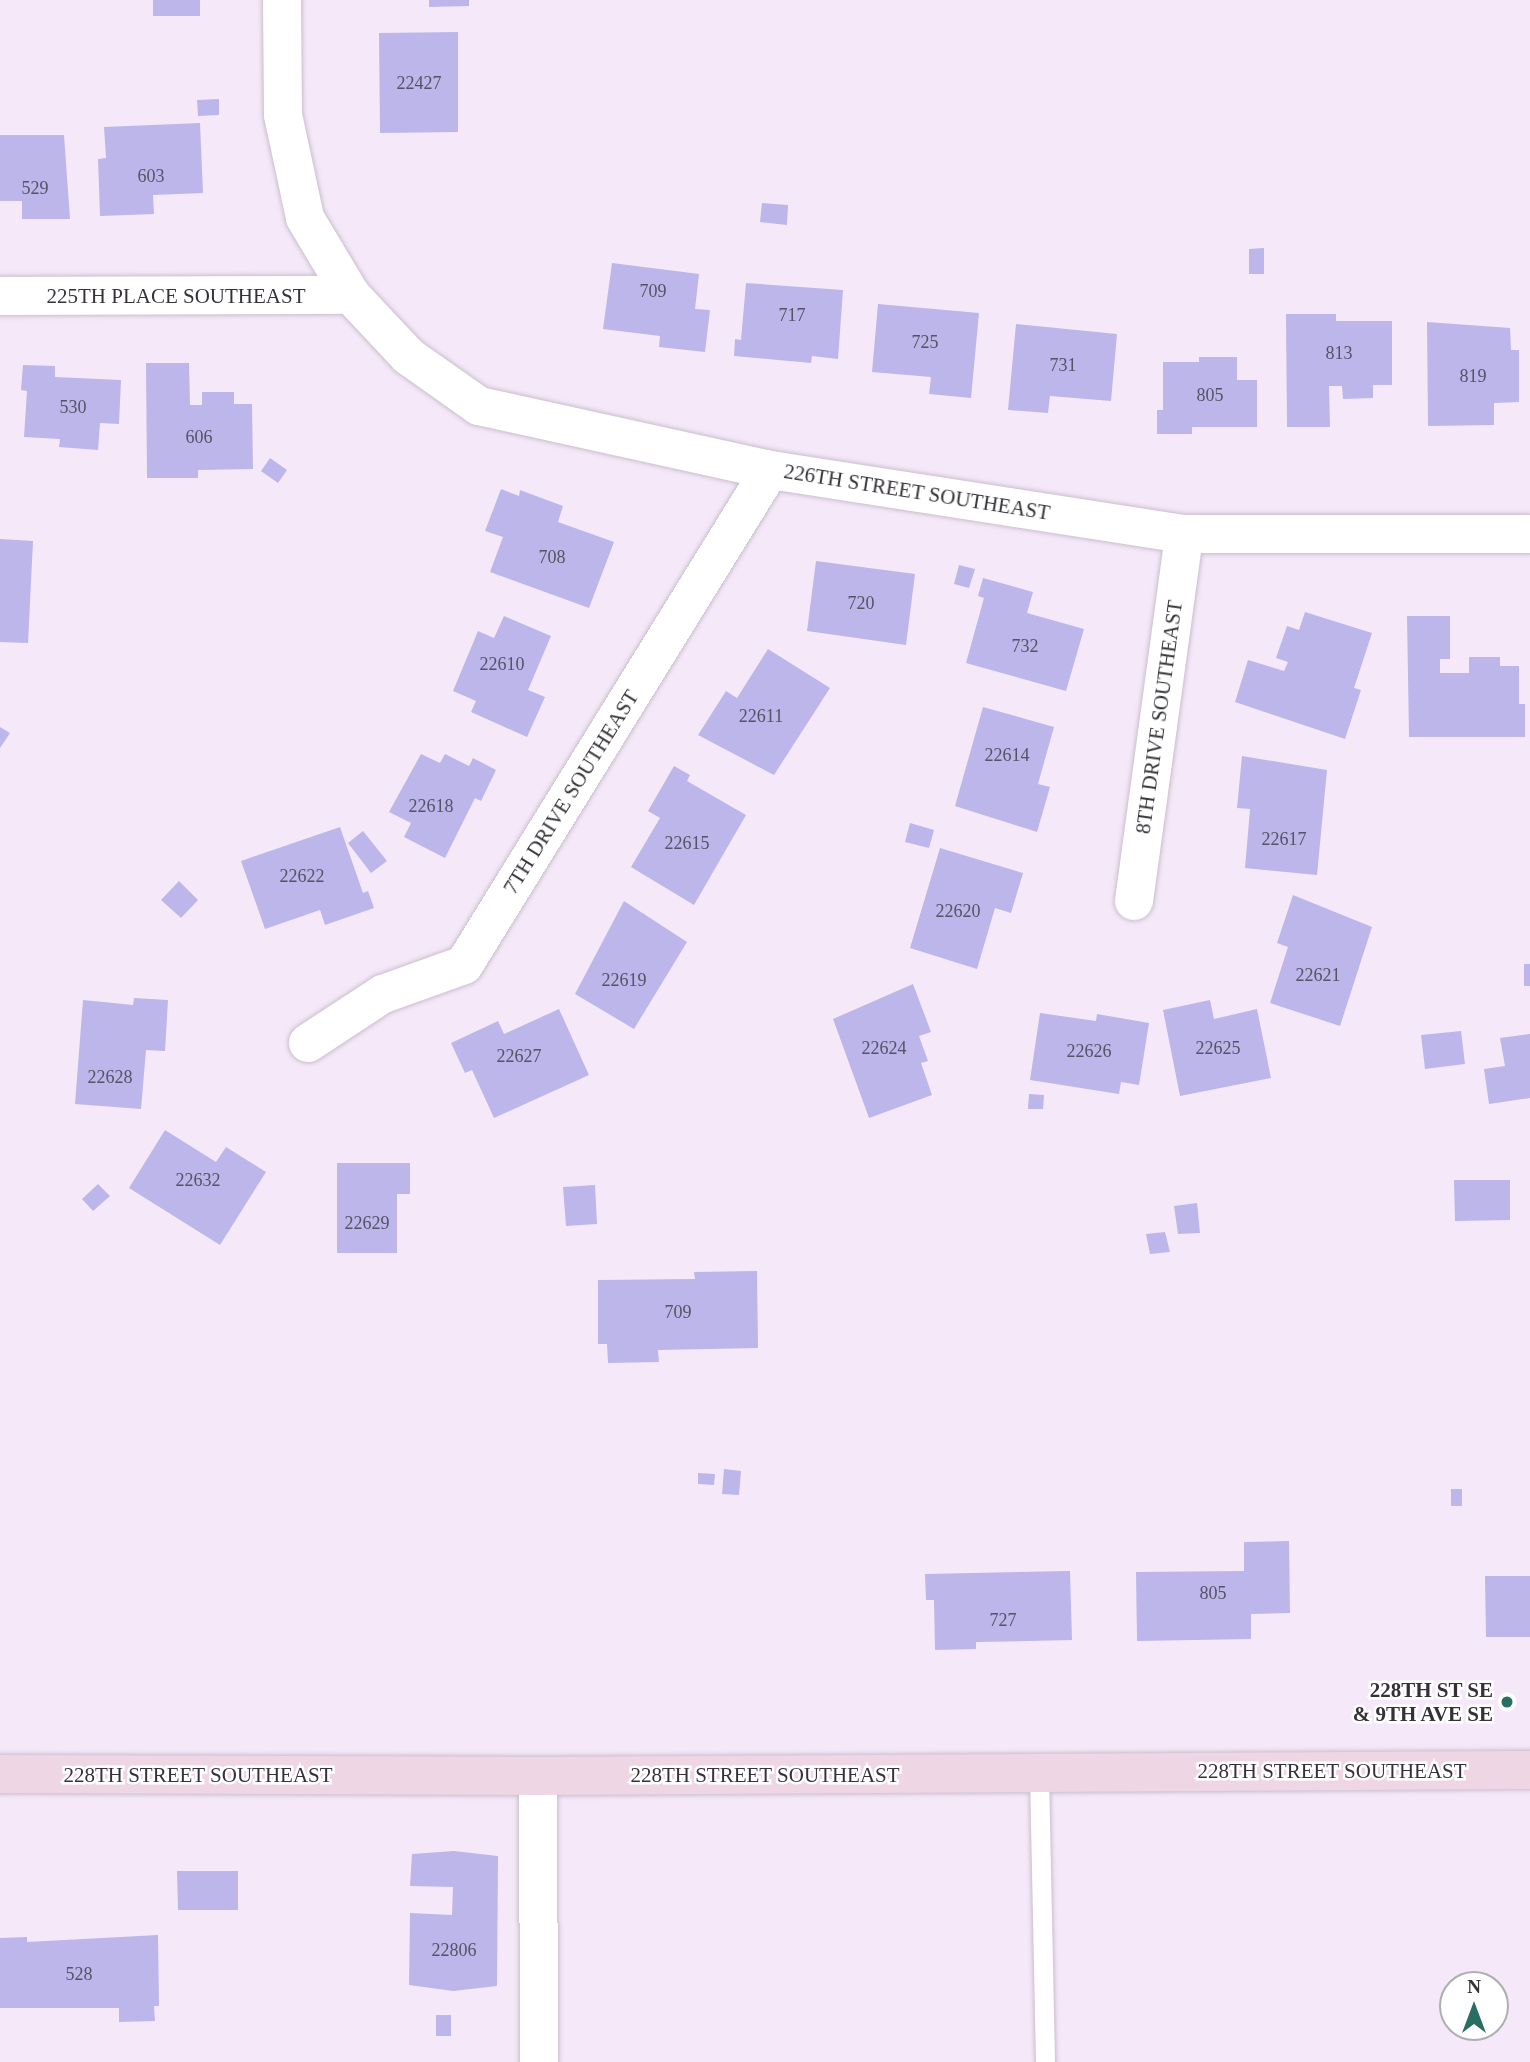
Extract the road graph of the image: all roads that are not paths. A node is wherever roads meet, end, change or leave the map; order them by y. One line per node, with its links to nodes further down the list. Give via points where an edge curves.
1 (282, 0): 2 (street, 226TH STREET SOUTHEAST, via 284,115 305,218)
2 (351, 295): 3 (street, 225TH PLACE SOUTHEAST); 4 (street, 226TH STREET SOUTHEAST, via 408,356 479,406)
3 (0, 296)
4 (770, 470): 5 (street, 226TH STREET SOUTHEAST); 8 (street, 7TH DRIVE SOUTHEAST, via 464,965 383,994)
5 (1184, 534): 6 (street, 226TH STREET SOUTHEAST); 7 (street, 8TH DRIVE SOUTHEAST)
6 (1530, 534)
7 (1134, 901)
8 (308, 1043)
9 (1530, 1770): 10 (main road, 228TH STREET SOUTHEAST)
10 (1038, 1773): 12 (main road, 228TH STREET SOUTHEAST); 14 (lane)
11 (0, 1774): 12 (main road, 228TH STREET SOUTHEAST)
12 (538, 1776): 13 (street)
13 (539, 2062)
14 (1045, 2062)

